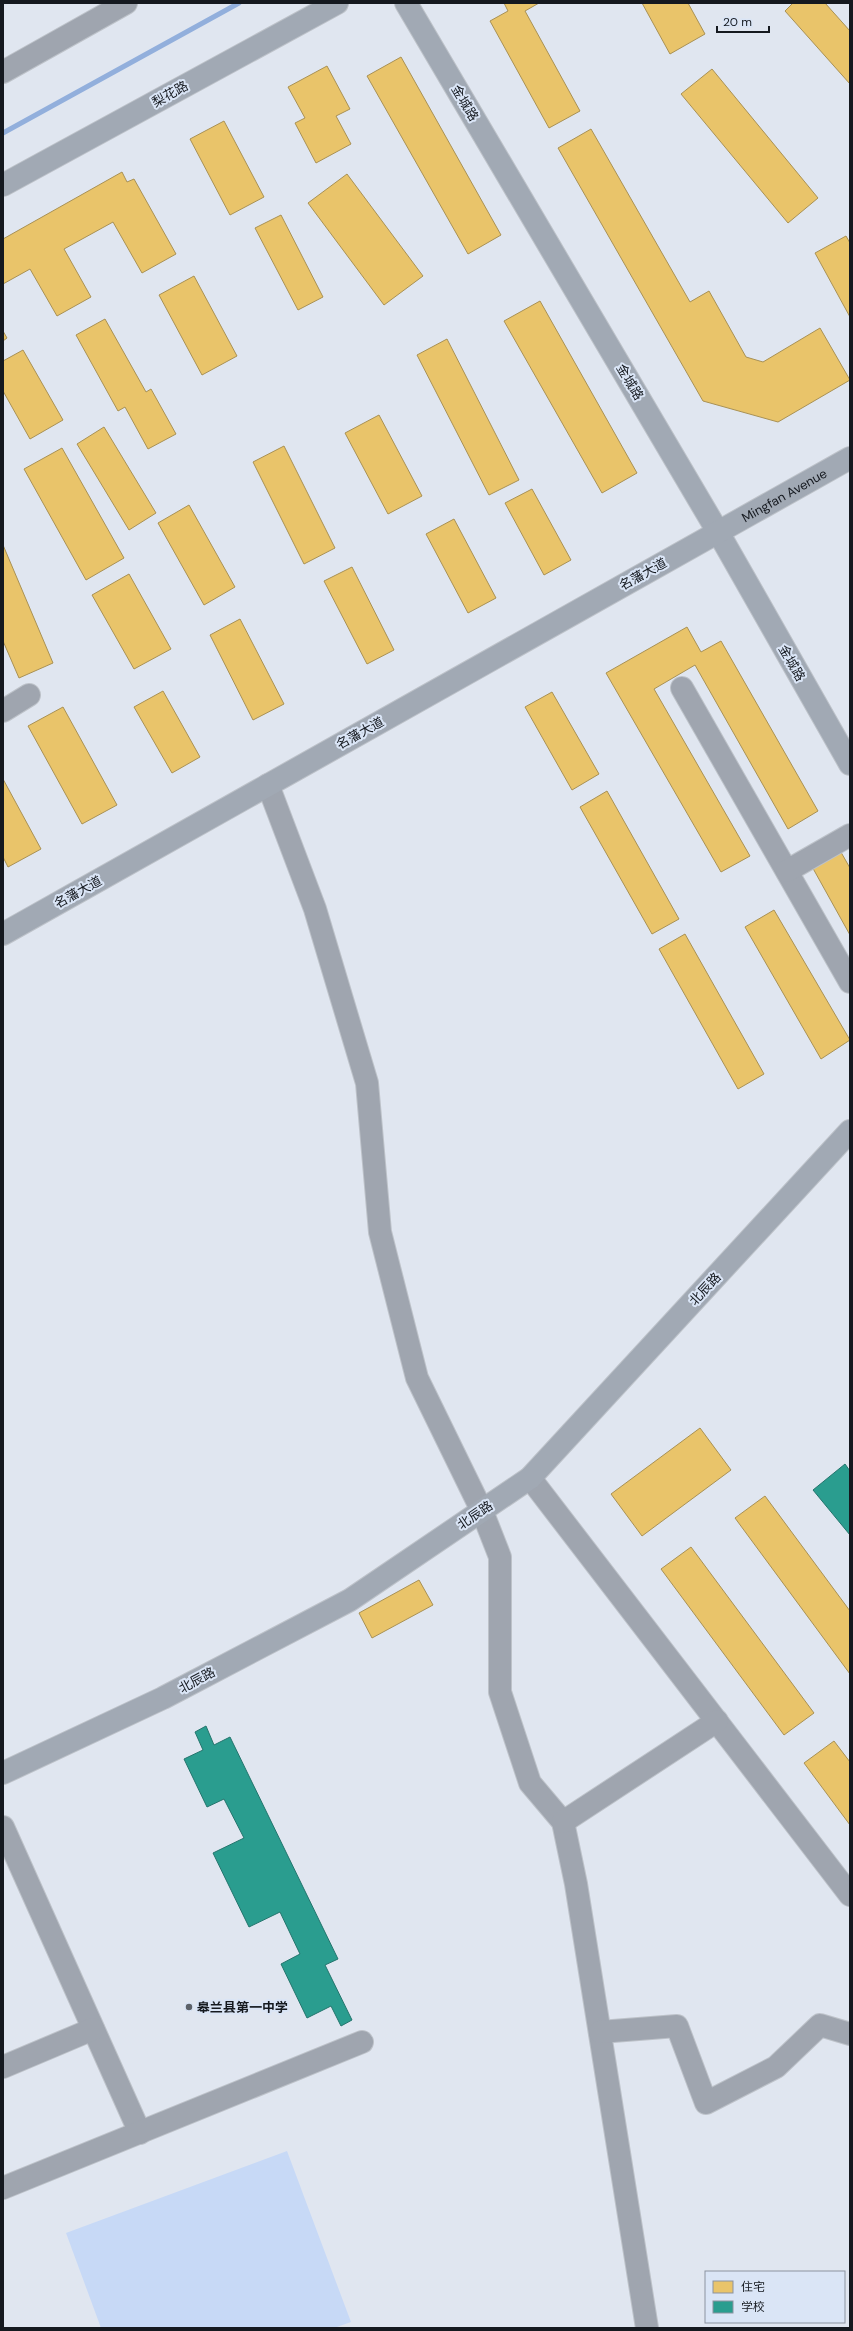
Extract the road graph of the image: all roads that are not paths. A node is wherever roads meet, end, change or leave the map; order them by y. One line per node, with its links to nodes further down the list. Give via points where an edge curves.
1 (126, 3): 4 (street)
2 (337, 3): 5 (main road, 梨花路)
3 (406, 3): 7 (main road, 金城路)
4 (3, 72)
5 (3, 185)
6 (850, 458): 7 (main road, Mingfan Avenue)
7 (718, 532): 11 (main road, 金城路); 12 (main road, 名藩大道)
8 (682, 688): 14 (street)
9 (29, 695): 10 (street)
10 (3, 711)
11 (850, 764)
12 (268, 785): 15 (main road, 名藩大道); 19 (street, via 315,909 367,1083 380,1232 417,1378)
13 (850, 835): 14 (street)
14 (787, 871): 16 (street)
15 (3, 934)
16 (850, 982)
17 (850, 1131): 18 (main road, 北辰路)
18 (530, 1478): 19 (main road, 北辰路); 20 (street)
19 (482, 1510): 21 (main road, 北辰路, via 350,1600 163,1698); 22 (street, via 500,1557 500,1692 530,1783)
20 (717, 1722): 22 (street); 24 (street)
21 (3, 1773)
22 (563, 1822): 26 (street, via 576,1884)
23 (3, 1827): 25 (street)
24 (850, 1895)
25 (93, 2029): 29 (street); 30 (street)
26 (600, 2032): 27 (street, via 677,2026 706,2103 776,2067 820,2025); 32 (street)
27 (850, 2034)
28 (362, 2042): 30 (street)
29 (3, 2067)
30 (140, 2133): 31 (street)
31 (3, 2188)
32 (647, 2328)

